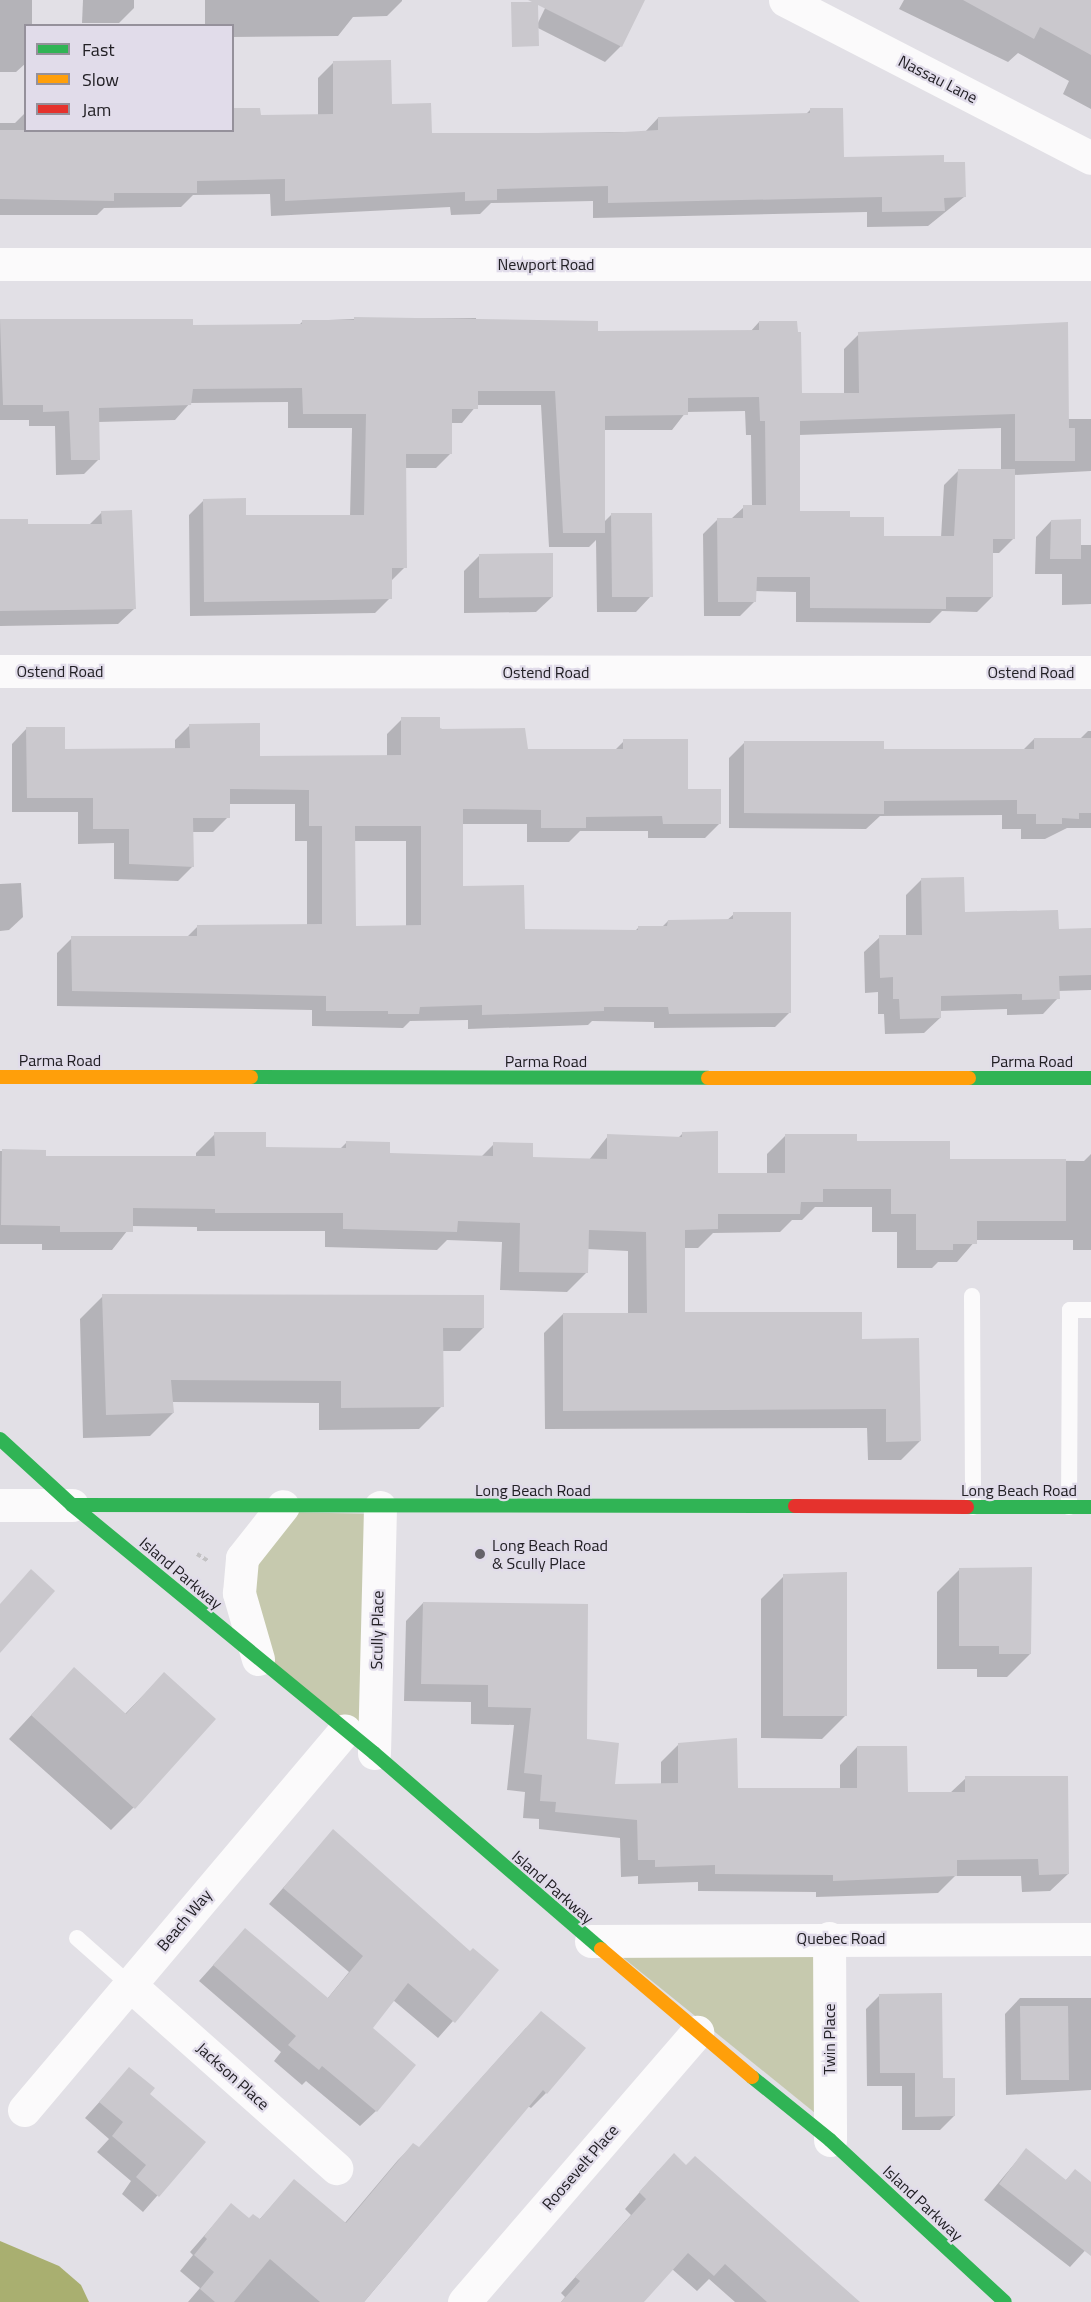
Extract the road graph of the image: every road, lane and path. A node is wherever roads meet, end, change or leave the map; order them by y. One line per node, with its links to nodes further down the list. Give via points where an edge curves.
1 (786, 0): 2 (street, Nassau Lane)
2 (1091, 158)
3 (0, 264): 4 (street, Newport Road)
4 (1091, 264)
5 (0, 671): 6 (street, Ostend Road)
6 (1091, 672)
7 (0, 1077): 8 (street, Parma Road)
8 (1091, 1078)
9 (972, 1296): 16 (lane)
10 (1091, 1310): 17 (lane, via 1070,1310)
11 (0, 1439): 13 (street)
12 (0, 1505): 13 (street)
13 (72, 1505): 14 (street, Long Beach Road); 19 (street, Island Parkway)
14 (283, 1506): 15 (street, Long Beach Road); 19 (street, via 242,1558 239,1593)
15 (380, 1507): 16 (street, Long Beach Road); 21 (street, Scully Place)
16 (973, 1507): 17 (street, Long Beach Road)
17 (1069, 1507): 18 (street, Long Beach Road)
18 (1091, 1507)
19 (258, 1659): 20 (street, Island Parkway)
20 (345, 1731): 21 (street, Island Parkway); 26 (street, Beach Way)
21 (374, 1753): 25 (street, Island Parkway)
22 (76, 1938): 26 (lane)
23 (829, 1938): 24 (street, Quebec Road); 25 (street, Quebec Road); 29 (street, Twin Place)
24 (1091, 1939)
25 (591, 1941): 27 (street, Island Parkway)
26 (130, 1984): 28 (street, Beach Way); 30 (street, Jackson Place)
27 (697, 2032): 29 (street, Island Parkway); 31 (street, Roosevelt Place)
28 (24, 2110)
29 (830, 2140): 32 (street, Island Parkway)
30 (336, 2168)
31 (464, 2302)
32 (1005, 2302)

